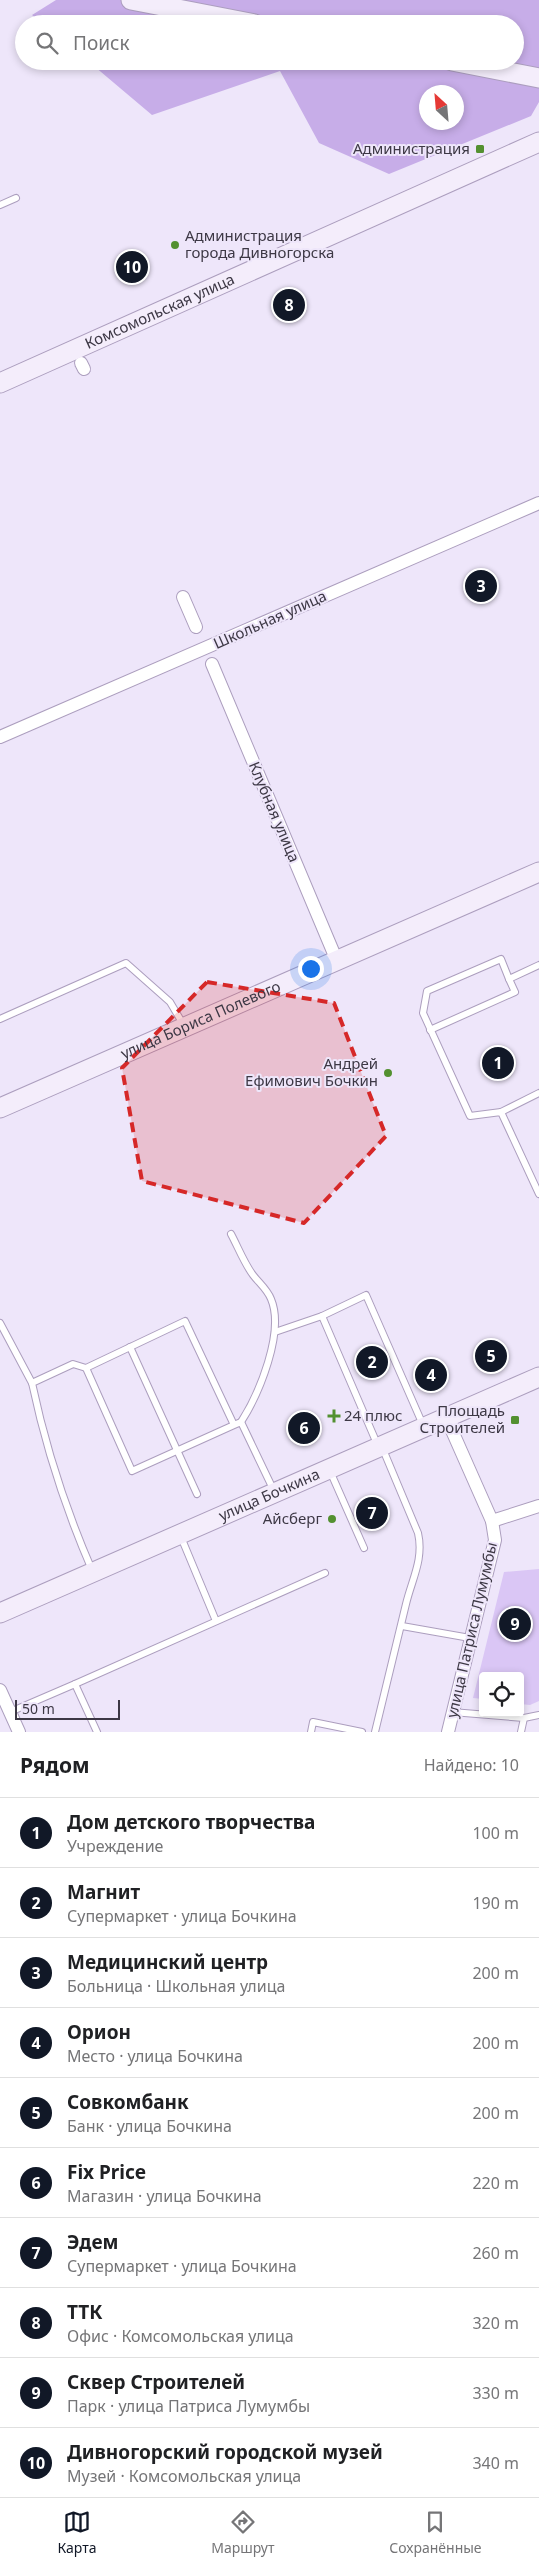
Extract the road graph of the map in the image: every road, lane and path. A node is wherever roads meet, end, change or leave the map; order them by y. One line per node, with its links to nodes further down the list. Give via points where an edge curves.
1 (131, 0): 2 (main road)
2 (209, 15)
3 (498, 70): 4 (main road)
4 (539, 78)
5 (539, 142): 8 (main road, Комсомольская улица)
6 (16, 198): 7 (lane)
7 (0, 205)
8 (0, 383)
9 (539, 503): 13 (street, Школьная улица)
10 (183, 596): 11 (street)
11 (196, 627)
12 (212, 664): 15 (street, Клубная улица)
13 (0, 736)
14 (539, 872): 15 (main road, улица Бориса Полевого)
15 (337, 961): 19 (main road, улица Бориса Полевого)
16 (539, 966): 17 (lane)
17 (509, 978): 20 (lane, via 515,992); 20 (lane, via 501,959 427,991 423,1013)
18 (0, 1019): 19 (lane, via 126,963 170,1002)
19 (185, 1028): 22 (main road, улица Бориса Полевого)
20 (430, 1030): 23 (lane, via 470,1116)
21 (539, 1093): 23 (lane)
22 (0, 1108)
23 (501, 1112): 24 (lane)
24 (539, 1194)
25 (231, 1234): 28 (lane, via 252,1275 271,1299 276,1314)
26 (322, 1316): 28 (lane); 35 (lane, via 366,1295); 36 (lane)
27 (0, 1323): 32 (lane)
28 (275, 1332): 34 (lane, via 255,1400)
29 (130, 1347): 30 (lane); 34 (lane, via 185,1321); 37 (lane)
30 (86, 1368): 32 (lane, via 73,1364); 37 (lane, via 132,1471)
31 (539, 1377): 33 (main road, улица Бочкина)
32 (32, 1383): 45 (lane, via 58,1486)
33 (446, 1418): 35 (main road, улица Бочкина); 42 (street, улица Патриса Лумумбы)
34 (238, 1424): 37 (lane); 39 (lane)
35 (424, 1428): 36 (main road, улица Бочкина)
36 (380, 1447): 38 (main road, улица Бочкина); 49 (lane, via 418,1533 421,1547)
37 (178, 1451): 40 (lane)
38 (329, 1469): 39 (main road, улица Бочкина); 44 (lane)
39 (274, 1493): 43 (main road, улица Бочкина)
40 (197, 1494)
41 (539, 1506): 42 (street)
42 (492, 1521): 50 (street, улица Патриса Лумумбы, via 495,1540)
43 (179, 1534): 45 (main road, улица Бочкина); 48 (lane)
44 (364, 1548)
45 (92, 1572): 47 (main road, улица Бочкина)
46 (325, 1573): 48 (lane)
47 (0, 1613)
48 (216, 1622): 51 (lane)
49 (402, 1626): 50 (lane); 61 (lane)
50 (470, 1638): 54 (street, улица Патриса Лумумбы)
51 (75, 1684): 53 (lane); 58 (lane)
52 (0, 1690): 53 (street)
53 (10, 1712): 57 (street)
54 (452, 1712): 56 (lane); 62 (street, улица Патриса Лумумбы)
55 (539, 1714): 56 (lane)
56 (524, 1718): 63 (lane)
57 (19, 1732)
58 (97, 1732)
59 (311, 1732): 60 (lane, via 313,1722)
60 (362, 1732)
61 (375, 1732)
62 (448, 1732)
63 (521, 1732)

